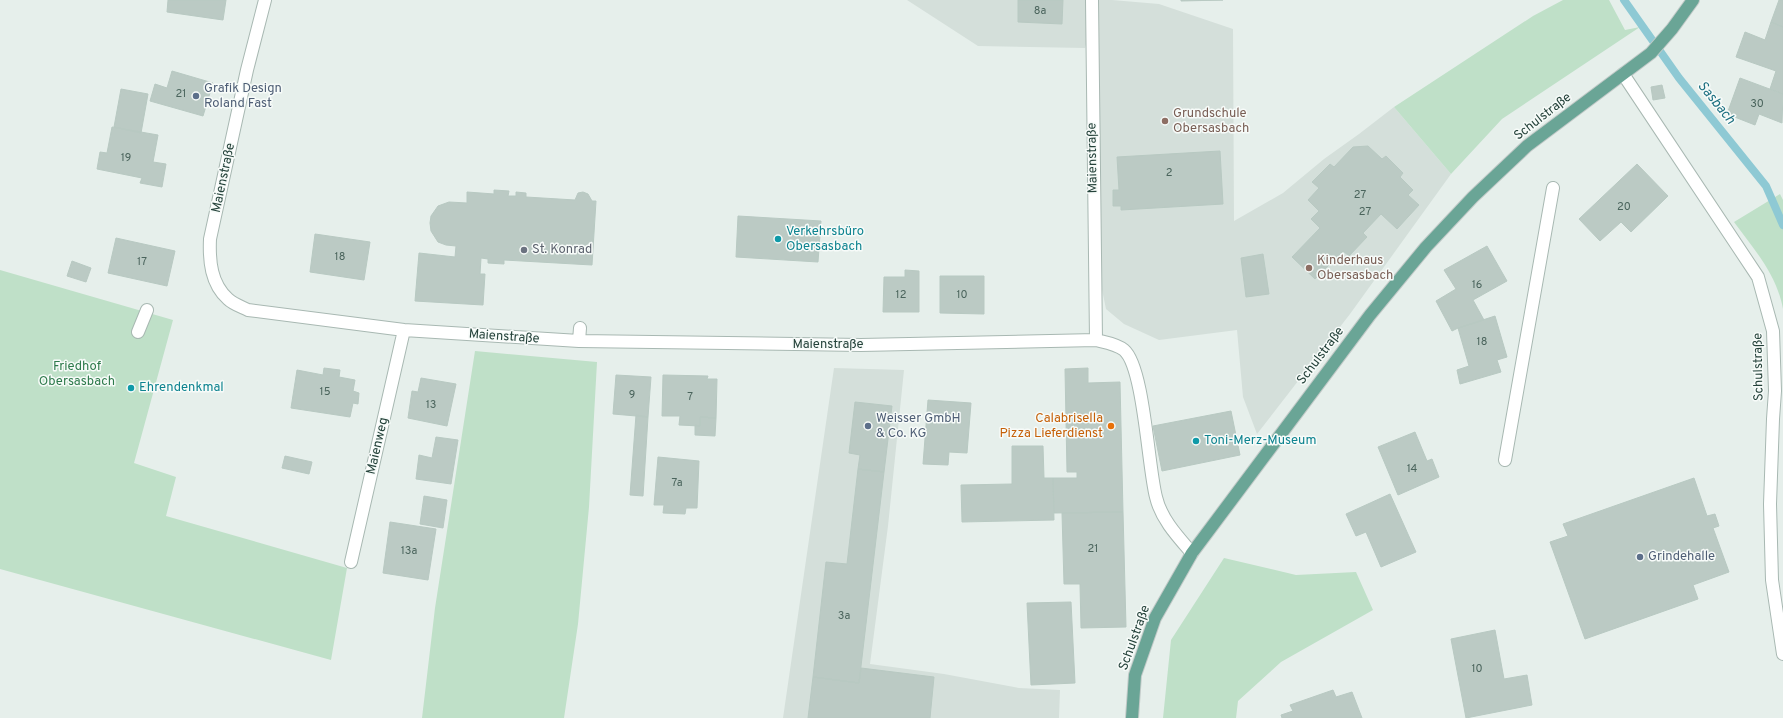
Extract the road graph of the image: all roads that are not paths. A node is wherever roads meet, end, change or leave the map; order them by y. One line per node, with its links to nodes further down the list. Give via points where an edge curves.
1 (265, 0): 8 (street, Maienstraße, via 210,239 210,261 216,284 229,300 248,310)
2 (1092, 0): 10 (street, Maienstraße, via 1097,243)
3 (1694, 0): 4 (main road, Schulstraße, via 1651,53)
4 (1623, 74): 13 (main road, Schulstraße, via 1527,146 1473,197 1426,247 1370,314); 15 (street, Schulstraße, via 1758,277 1773,331 1775,391 1770,504 1772,580)
5 (1553, 188): 12 (street)
6 (147, 310): 9 (street)
7 (580, 328): 11 (street)
8 (404, 330): 11 (street, Maienstraße); 14 (street, Maienweg)
9 (138, 332)
10 (1096, 340): 11 (street, Maienstraße, via 861,345); 13 (street, Maienstraße, via 1124,350 1132,361 1139,386 1156,498 1171,529)
11 (579, 342)
12 (1504, 460)
13 (1192, 553): 16 (main road, Schulstraße, via 1155,618 1135,675)
14 (351, 562)
15 (1783, 654)
16 (1132, 718)

